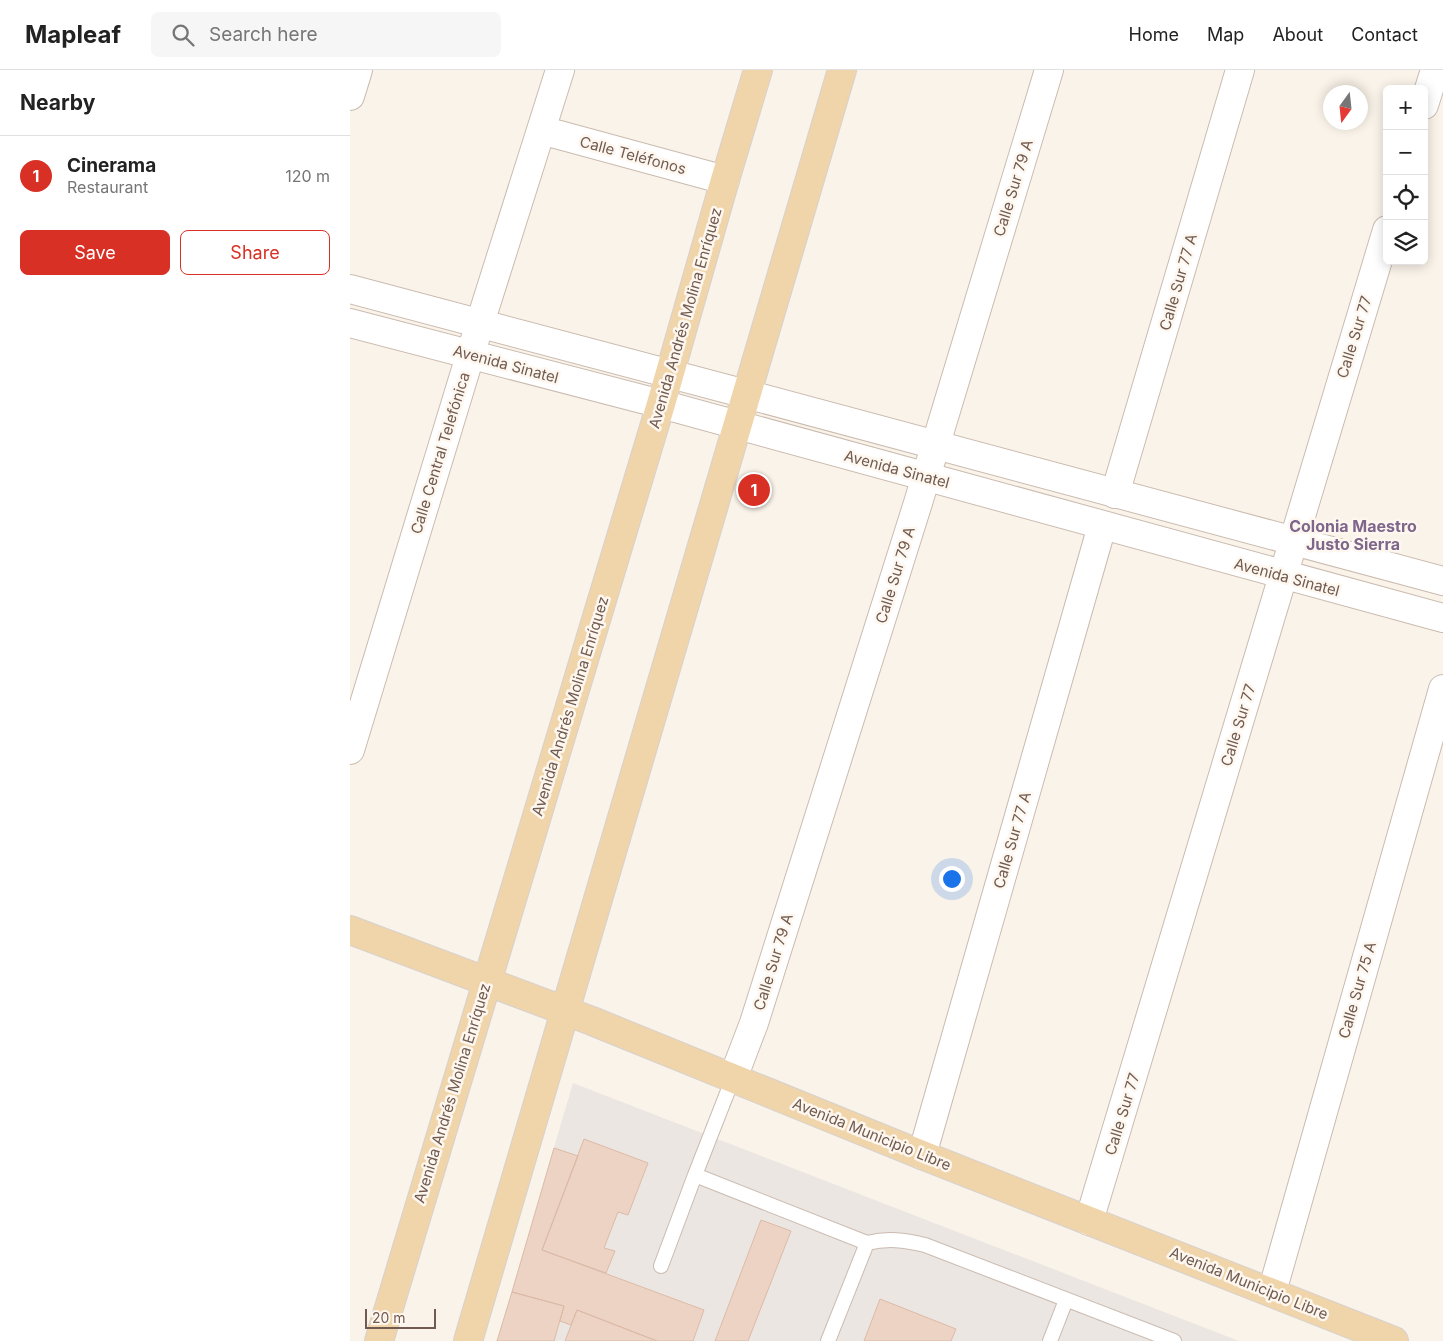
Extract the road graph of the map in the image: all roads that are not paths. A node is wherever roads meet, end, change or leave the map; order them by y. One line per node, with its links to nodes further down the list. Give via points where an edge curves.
1 (358, 70): 9 (street)
2 (560, 70): 10 (street, Calle Central Telefónica)
3 (758, 70): 11 (main road, Avenida Andrés Molina Enríquez)
4 (842, 70): 18 (main road)
5 (1049, 70): 21 (street, Calle Sur 79 A)
6 (1240, 70): 23 (street, Calle Sur 77 A)
7 (1436, 70): 8 (street)
8 (1428, 93)
9 (350, 96)
10 (541, 130): 11 (street, Calle Teléfonos); 15 (street, Calle Central Telefónica)
11 (724, 180): 17 (main road, Avenida Andrés Molina Enríquez)
12 (1383, 243): 25 (street, Calle Sur 77)
13 (350, 289): 15 (street)
14 (350, 323): 16 (street, Avenida Sinatel)
15 (480, 323): 16 (street, Calle Central Telefónica); 17 (street)
16 (470, 354): 19 (street, Avenida Sinatel); 30 (street, Calle Central Telefónica)
17 (671, 372): 18 (street); 19 (main road, Avenida Andrés Molina Enríquez)
18 (748, 394): 20 (main road); 21 (street)
19 (661, 404): 20 (street, Avenida Sinatel); 32 (main road, Avenida Andrés Molina Enríquez)
20 (738, 425): 22 (street, Avenida Sinatel); 33 (main road)
21 (935, 444): 22 (street, Calle Sur 79 A); 23 (street)
22 (926, 476): 24 (street, Avenida Sinatel); 34 (street, Calle Sur 79 A, via 754,1023)
23 (1115, 494): 25 (street)
24 (1102, 526): 26 (street, Avenida Sinatel); 35 (street, Calle Sur 77 A)
25 (1293, 542): 26 (street, Calle Sur 77); 27 (street)
26 (1282, 576): 28 (street, Avenida Sinatel); 37 (street, Calle Sur 77)
27 (1443, 581)
28 (1443, 618)
29 (1443, 689): 40 (street, Calle Sur 75 A)
30 (350, 750)
31 (350, 930): 32 (main road, Avenida Municipio Libre)
32 (486, 980): 33 (main road, Avenida Municipio Libre); 42 (main road, Avenida Andrés Molina Enríquez)
33 (566, 1011): 34 (main road, Avenida Municipio Libre); 43 (main road)
34 (732, 1078): 35 (main road, Avenida Municipio Libre); 36 (lane)
35 (922, 1155): 37 (main road, Avenida Municipio Libre)
36 (695, 1175): 38 (lane); 39 (lane)
37 (1090, 1221): 40 (main road, Avenida Municipio Libre)
38 (867, 1243): 41 (lane, via 892,1239 925,1245); 44 (lane)
39 (661, 1266)
40 (1272, 1292): 47 (main road, Avenida Municipio Libre)
41 (1066, 1300): 45 (lane); 46 (lane)
42 (379, 1341)
43 (468, 1341)
44 (828, 1341)
45 (1050, 1341)
46 (1174, 1341)
47 (1394, 1341)

